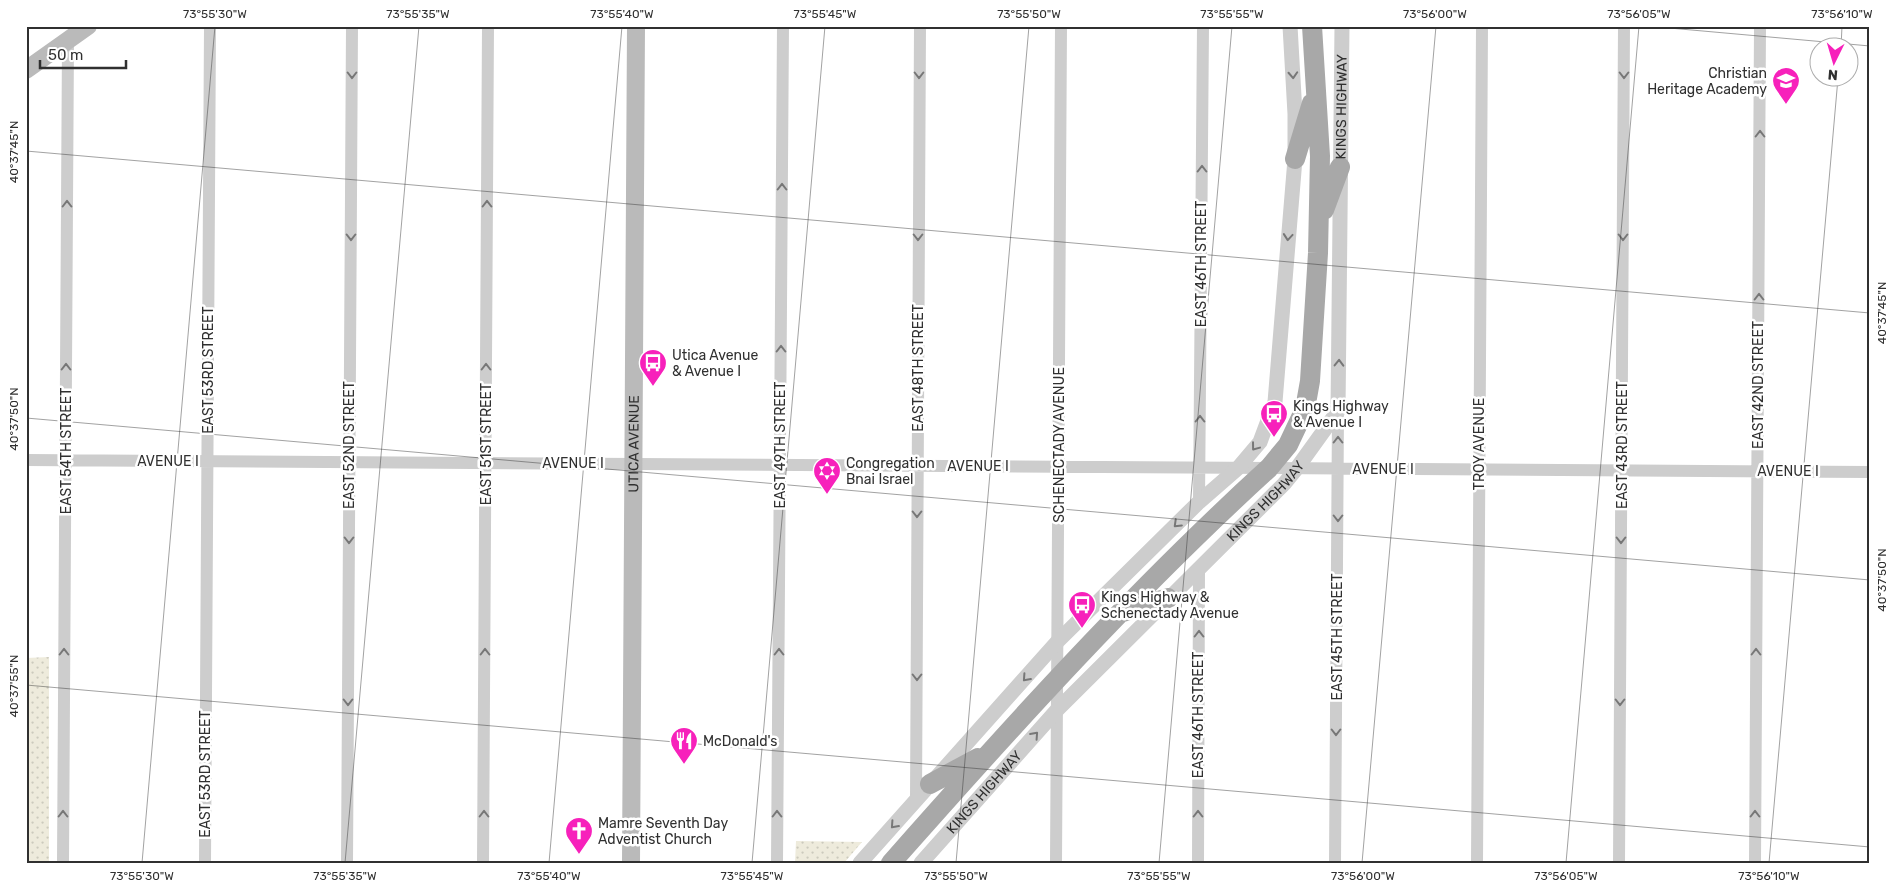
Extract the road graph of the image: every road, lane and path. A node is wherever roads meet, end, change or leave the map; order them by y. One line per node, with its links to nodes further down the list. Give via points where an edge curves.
1 (88, 26): 16 (main road)
2 (210, 26): 25 (street, EAST 53RD STREET)
3 (352, 26): 26 (street, EAST 52ND STREET, one-way to 26)
4 (488, 26): 27 (street, EAST 51ST STREET, one-way to 4)
5 (636, 26): 28 (main road, UTICA AVENUE)
6 (783, 26): 29 (street, EAST 49TH STREET, one-way to 6)
7 (920, 26): 30 (street, EAST 48TH STREET, one-way to 30)
8 (1061, 26): 31 (street, SCHENECTADY AVENUE)
9 (1203, 26): 32 (street, EAST 46TH STREET, one-way to 9)
10 (1290, 26): 19 (street, one-way to 19)
11 (1312, 26): 18 (main road, KINGS HIGHWAY)
12 (1342, 26): 20 (street, KINGS HIGHWAY)
13 (1482, 26): 37 (street, TROY AVENUE)
14 (1624, 26): 38 (street, EAST 43RD STREET, one-way to 38)
15 (1760, 26): 39 (street, EAST 42ND STREET, one-way to 15)
16 (68, 40): 17 (main road); 24 (street, EAST 54TH STREET, one-way to 16)
17 (26, 70)
18 (1316, 89): 19 (main road); 21 (main road, KINGS HIGHWAY, via 1320,156)
19 (1295, 159): 33 (street, one-way to 33, via 1275,402 1260,442)
20 (1340, 167): 21 (main road); 22 (street, KINGS HIGHWAY, one-way to 20)
21 (1319, 224): 34 (main road, KINGS HIGHWAY, via 1310,381 1305,409 1288,445)
22 (1338, 412): 35 (street, KINGS HIGHWAY); 36 (street, EAST 45TH STREET, one-way to 22)
23 (26, 460): 24 (street, AVENUE I)
24 (66, 460): 25 (street, AVENUE I); 51 (street, EAST 54TH STREET, one-way to 24)
25 (207, 461): 26 (street, AVENUE I); 52 (street, EAST 53RD STREET)
26 (349, 462): 27 (street, AVENUE I); 53 (street, EAST 52ND STREET, one-way to 53)
27 (486, 463): 28 (street, AVENUE I); 54 (street, EAST 51ST STREET, one-way to 27)
28 (633, 464): 29 (street, AVENUE I); 55 (main road, UTICA AVENUE)
29 (780, 465): 30 (street, AVENUE I); 56 (street, EAST 49TH STREET, one-way to 29)
30 (917, 466): 31 (street, AVENUE I); 50 (street, EAST 48TH STREET, one-way to 50)
31 (1059, 467): 32 (street, AVENUE I); 45 (street, SCHENECTADY AVENUE)
32 (1200, 467): 33 (street, AVENUE I); 41 (street, EAST 46TH STREET)
33 (1238, 468): 34 (street, AVENUE I); 41 (street)
34 (1269, 468): 35 (street, AVENUE I); 44 (main road, KINGS HIGHWAY)
35 (1298, 468): 36 (street, AVENUE I); 42 (street, KINGS HIGHWAY)
36 (1338, 469): 37 (street, AVENUE I); 62 (street, EAST 45TH STREET, one-way to 62)
37 (1479, 470): 38 (street, AVENUE I); 63 (street, TROY AVENUE)
38 (1622, 470): 39 (street, AVENUE I); 64 (street, EAST 43RD STREET, one-way to 64)
39 (1758, 471): 40 (street, AVENUE I); 65 (street, EAST 42ND STREET, one-way to 39)
40 (1870, 472)
41 (1199, 502): 45 (street, one-way to 45)
42 (1199, 568): 43 (street, KINGS HIGHWAY); 61 (street, EAST 46TH STREET, one-way to 42)
43 (1168, 598): 44 (main road); 47 (street, KINGS HIGHWAY)
44 (1121, 613): 46 (main road, KINGS HIGHWAY)
45 (1058, 641): 46 (street, SCHENECTADY AVENUE); 49 (street, one-way to 49)
46 (1058, 680): 47 (street, SCHENECTADY AVENUE); 48 (main road, KINGS HIGHWAY)
47 (1057, 710): 59 (street, KINGS HIGHWAY, one-way to 47); 60 (street, SCHENECTADY AVENUE)
48 (992, 749): 49 (main road); 58 (main road, KINGS HIGHWAY)
49 (930, 784): 50 (street)
50 (916, 800): 57 (street, one-way to 57)
51 (63, 863)
52 (205, 863)
53 (347, 863)
54 (483, 863)
55 (631, 863)
56 (777, 863)
57 (860, 863)
58 (891, 863)
59 (921, 863)
60 (1056, 863)
61 (1198, 863)
62 (1335, 863)
63 (1477, 863)
64 (1619, 863)
65 (1755, 863)

